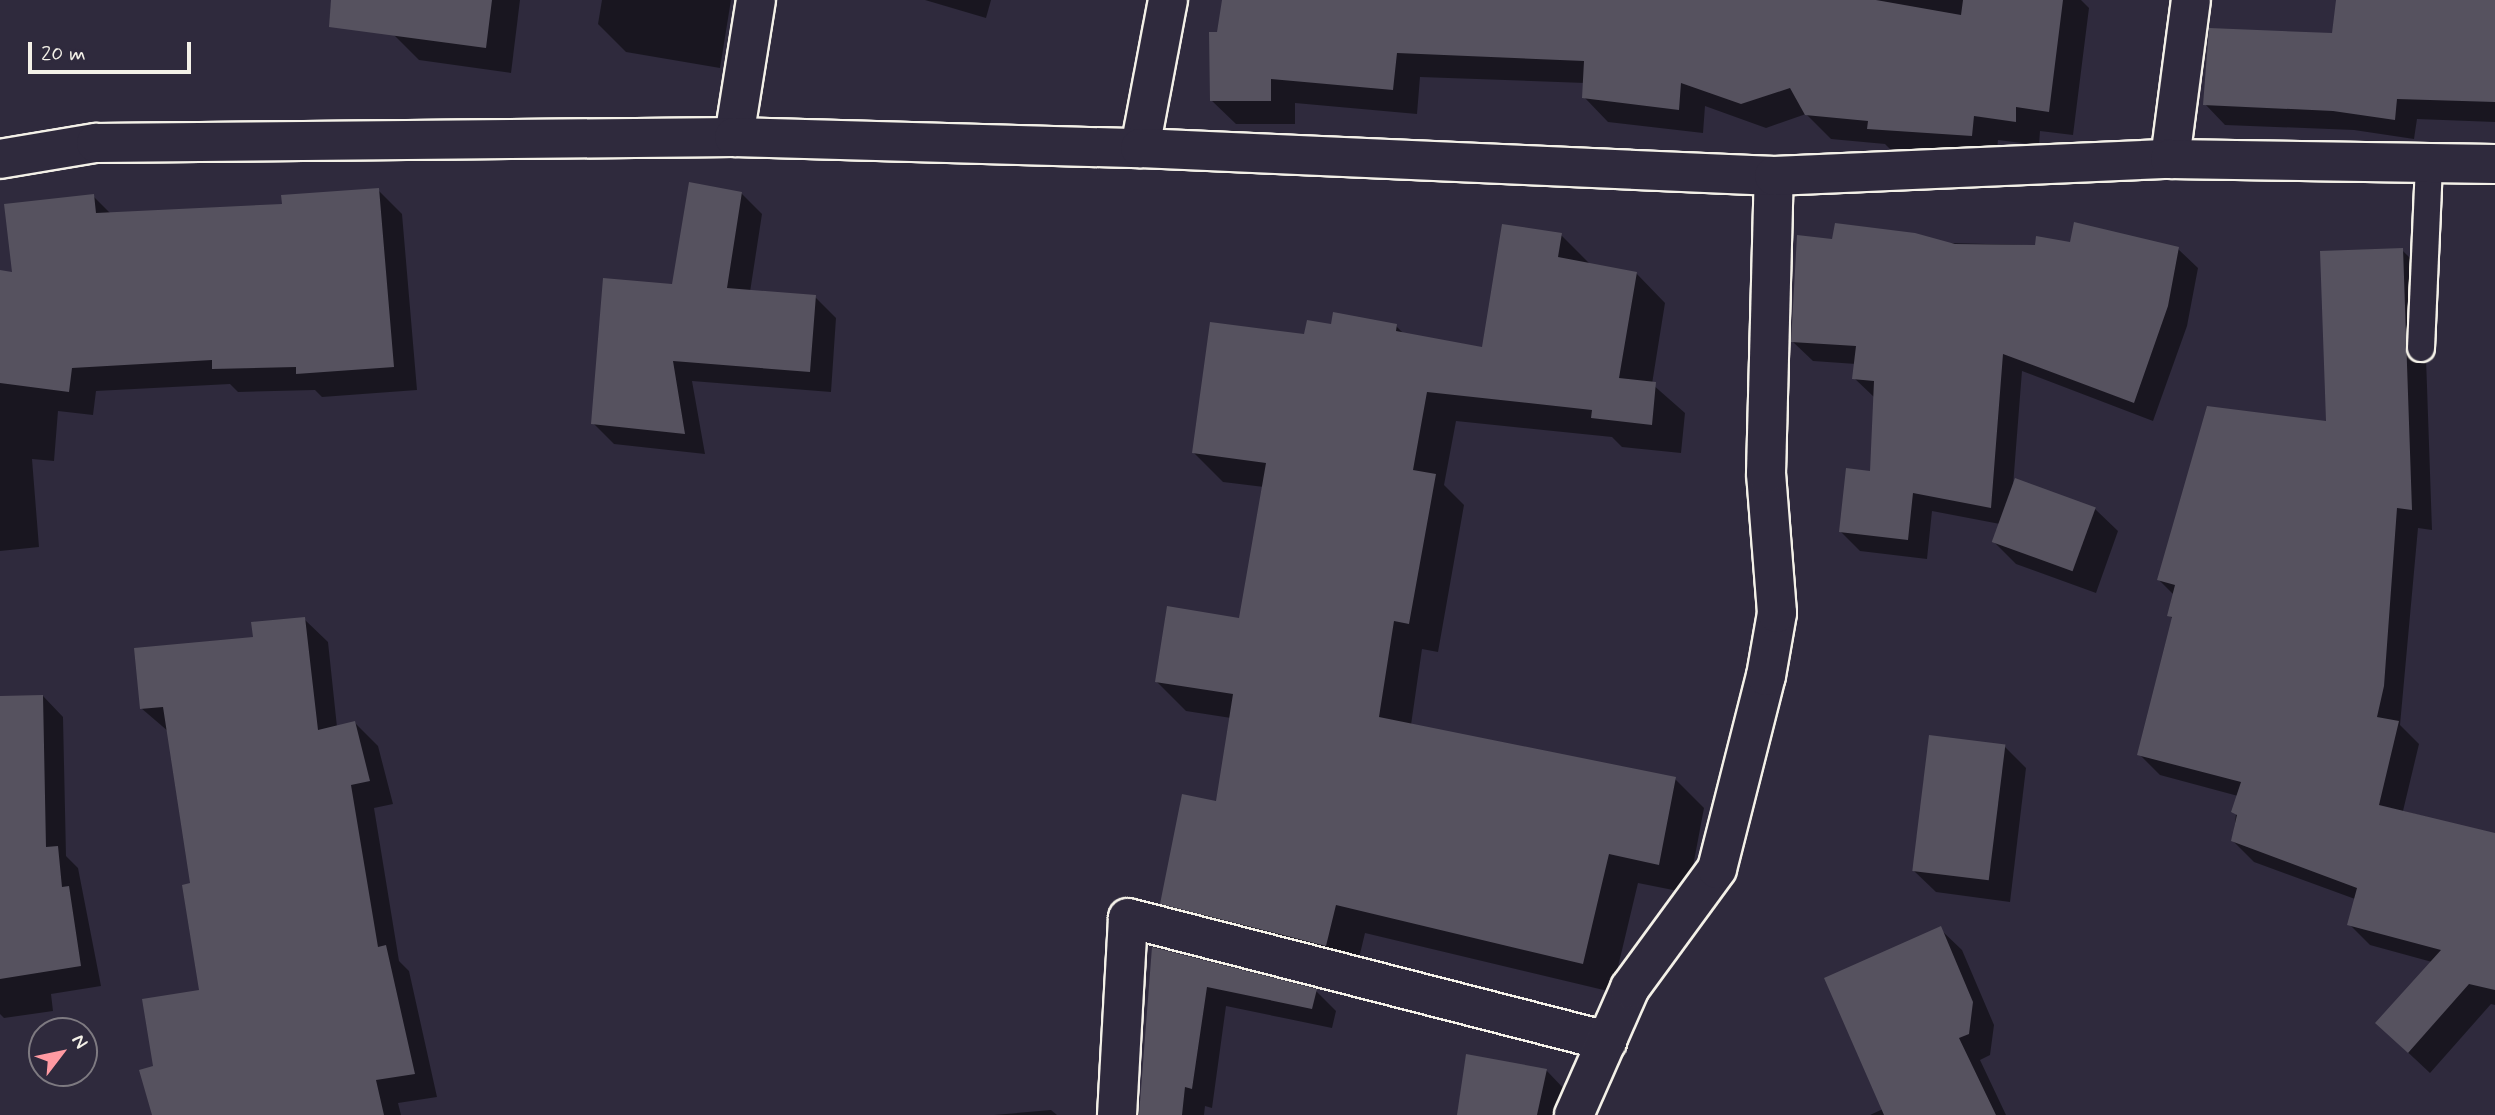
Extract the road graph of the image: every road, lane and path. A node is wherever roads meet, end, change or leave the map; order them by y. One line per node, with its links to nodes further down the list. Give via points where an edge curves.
1 (756, 0): 4 (street)
2 (1168, 0): 5 (street)
3 (2191, 0): 7 (street)
4 (734, 137): 5 (street); 6 (street, via 96,143)
5 (1140, 148): 10 (street)
6 (0, 159)
7 (2170, 159): 8 (street); 10 (street)
8 (2429, 163): 9 (street); 11 (lane)
9 (2495, 164)
10 (1774, 176): 12 (street, via 1766,473 1777,613 1766,676 1717,869 1630,988)
11 (2421, 348)
12 (1607, 1041): 13 (street, via 1128,918); 14 (street)
13 (1117, 1115)
14 (1574, 1115)

